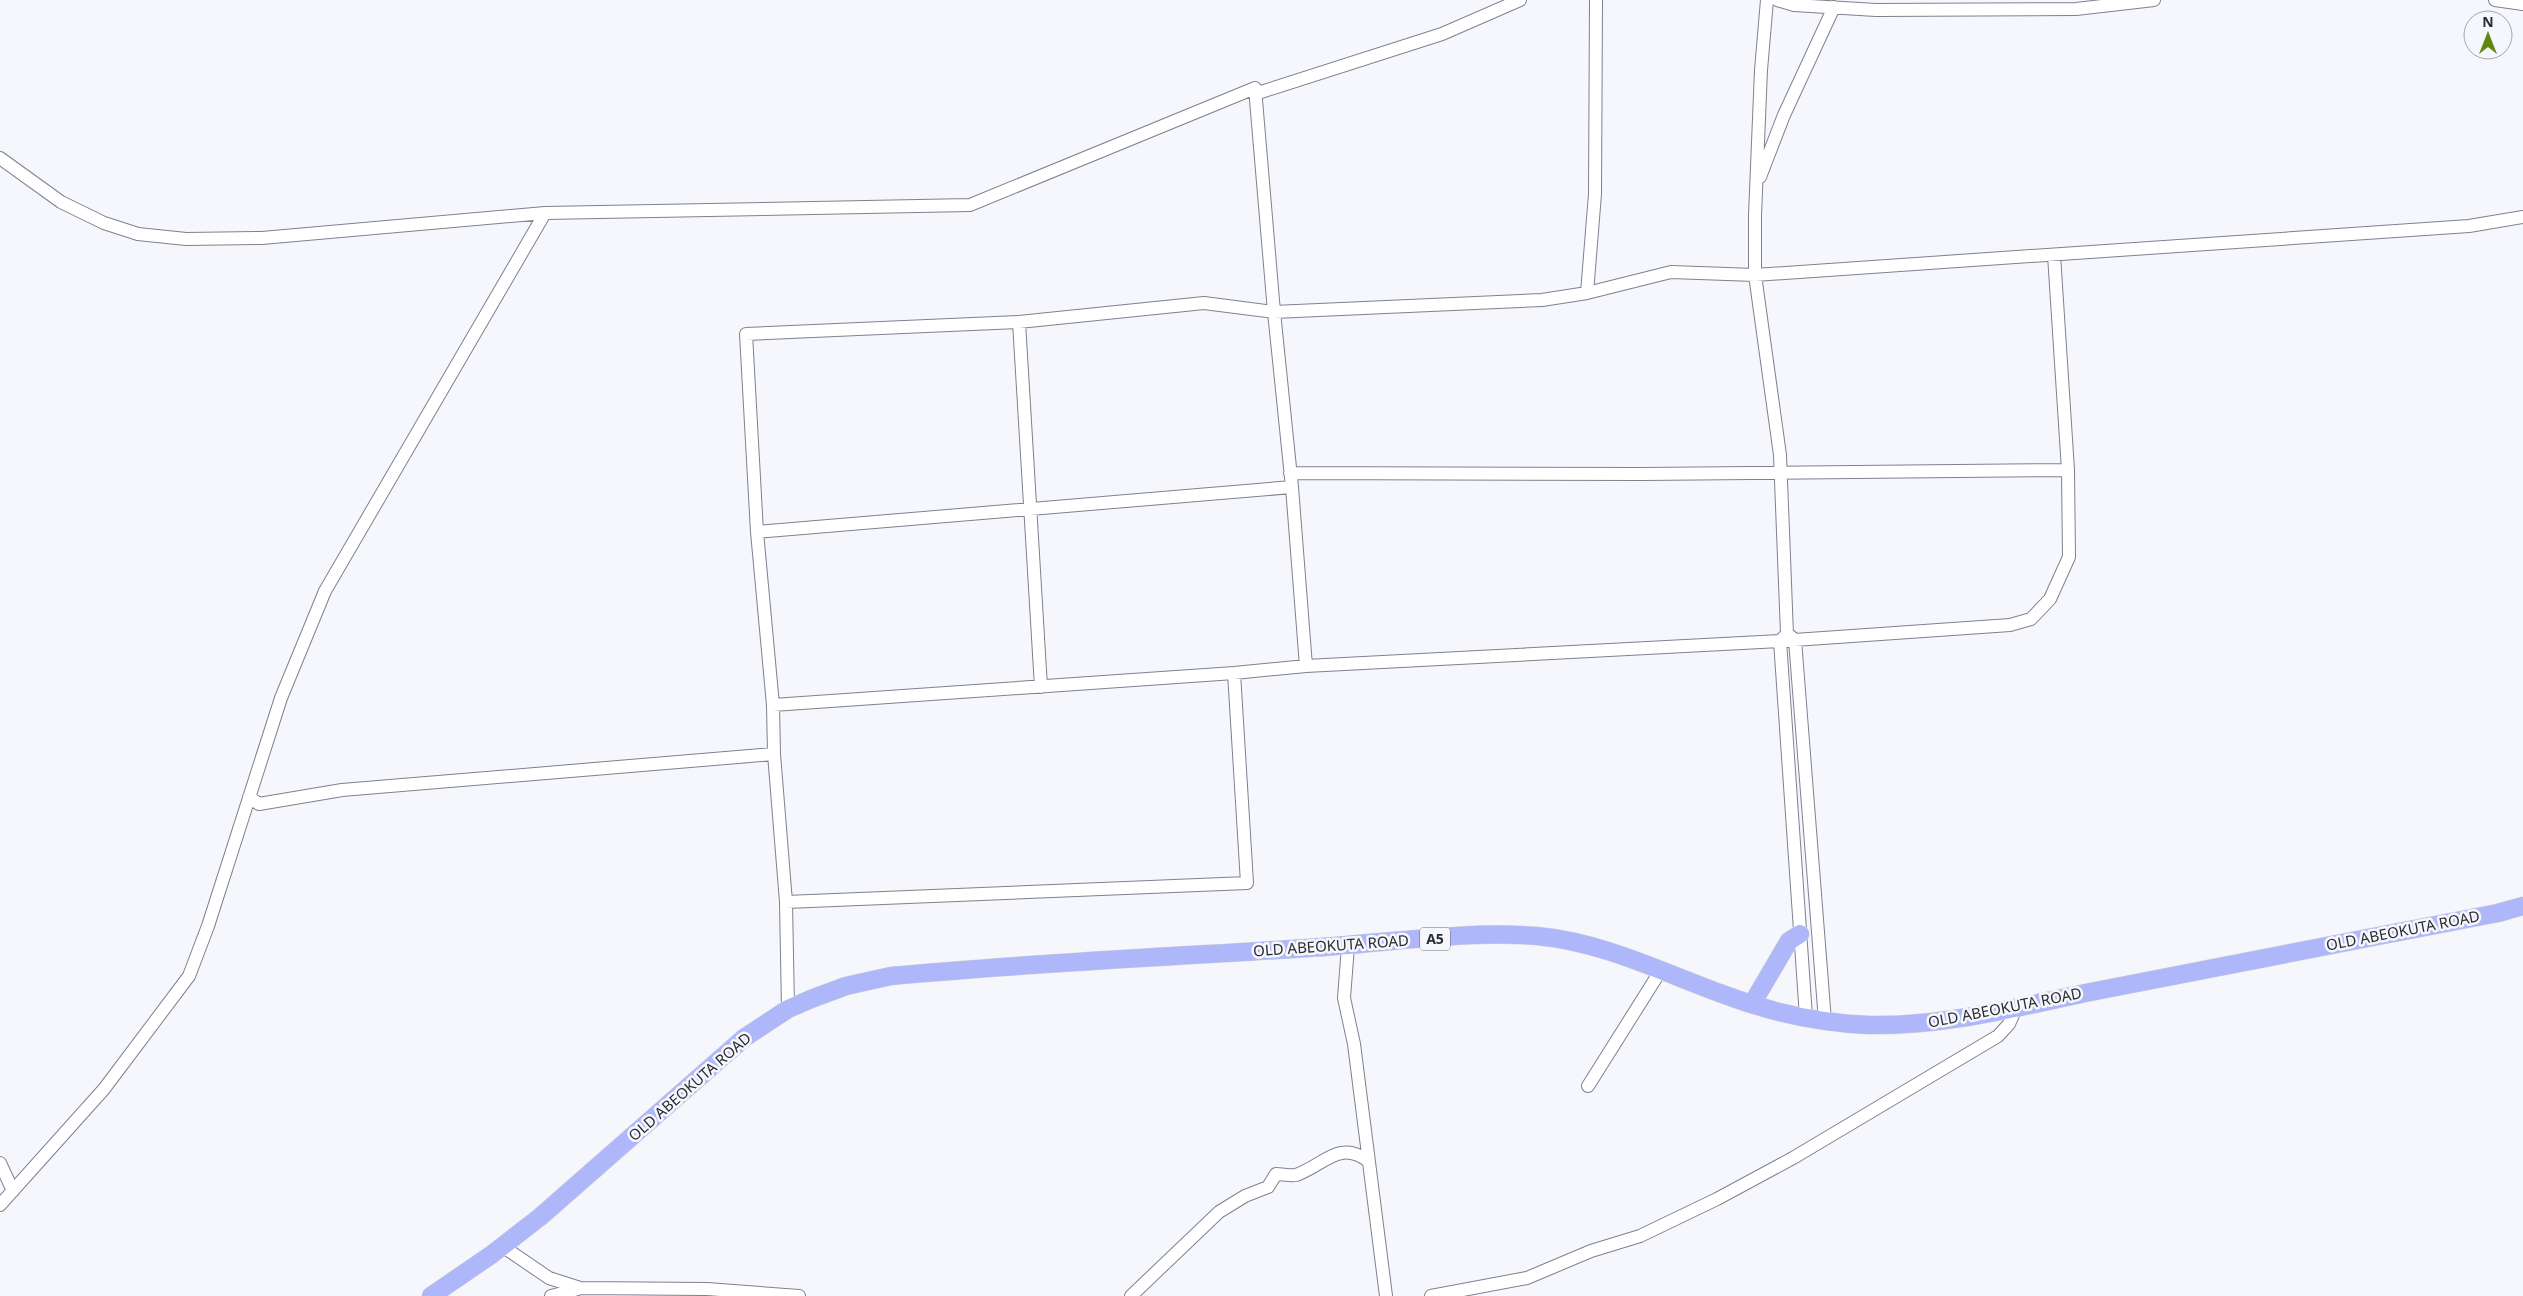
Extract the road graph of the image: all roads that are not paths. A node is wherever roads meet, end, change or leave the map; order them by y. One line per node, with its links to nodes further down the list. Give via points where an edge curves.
1 (1520, 0): 10 (street, via 1399,49 1258,93)
2 (1596, 0): 17 (street, via 1595,194)
3 (1767, 0): 12 (street)
4 (1777, 0): 9 (street)
5 (2154, 0): 7 (street, via 2076,9)
6 (2495, 0): 8 (street)
7 (1997, 4): 9 (street, via 1876,10)
8 (2523, 4)
9 (1834, 7): 12 (street, via 1784,114)
10 (1255, 88): 13 (street, via 970,205); 18 (street)
11 (0, 158): 13 (street, via 82,213 121,229 158,237 262,238)
12 (1756, 187): 16 (street)
13 (546, 213): 32 (street, via 325,591 281,698)
14 (2523, 217): 15 (street, via 2469,226)
15 (2054, 254): 16 (street); 20 (street)
16 (1755, 275): 17 (street, via 1671,272); 21 (street)
17 (1587, 293): 18 (street, via 1542,300)
18 (1274, 312): 19 (street, via 1204,303); 22 (street)
19 (1019, 322): 24 (street); 25 (street, via 746,334)
20 (2068, 470): 21 (street); 26 (street, via 2069,557 2050,599 2031,619 2010,625)
21 (1781, 473): 22 (street); 26 (street)
22 (1290, 474): 23 (street)
23 (1292, 487): 24 (street); 27 (street)
24 (1029, 508): 25 (street); 29 (street)
25 (757, 532): 30 (street)
26 (1787, 638): 27 (street); 35 (street); 36 (street)
27 (1306, 666): 28 (street)
28 (1234, 673): 29 (street); 33 (street, via 1247,883)
29 (1041, 687): 30 (street)
30 (773, 705): 31 (street)
31 (774, 754): 32 (street, via 342,790 259,804); 33 (street)
32 (249, 797): 47 (street, via 189,976 104,1089)
33 (786, 902): 41 (street)
34 (2523, 906): 40 (highway, OLD ABEOKUTA ROAD / A5)
35 (1800, 934): 36 (street); 39 (highway, via 1789,942); 42 (street)
36 (1819, 936): 43 (street)
37 (1348, 946): 38 (highway, OLD ABEOKUTA ROAD / A5, via 1539,936 1581,944); 41 (highway, OLD ABEOKUTA ROAD / A5, via 891,976 846,986); 45 (street, via 1344,998 1354,1044)
38 (1661, 970): 39 (highway, OLD ABEOKUTA ROAD / A5); 44 (street)
39 (1752, 1004): 42 (highway, OLD ABEOKUTA ROAD / A5)
40 (2016, 1008): 43 (highway, OLD ABEOKUTA ROAD / A5, via 1912,1024 1868,1025); 51 (street, via 2009,1024 1998,1036 1860,1120 1717,1199 1640,1236 1591,1251 1527,1278)
41 (788, 1009): 49 (highway, OLD ABEOKUTA ROAD / A5, via 712,1064 598,1168)
42 (1806, 1017): 43 (highway, OLD ABEOKUTA ROAD / A5)
43 (1825, 1021)
44 (1588, 1086)
45 (1368, 1162): 55 (street, via 1357,1153 1343,1153 1295,1175 1276,1174 1268,1187 1219,1212); 56 (street)
46 (0, 1163): 47 (street)
47 (13, 1191): 48 (street)
48 (0, 1205)
49 (502, 1246): 50 (street, via 549,1278); 52 (highway, OLD ABEOKUTA ROAD / A5)
50 (580, 1288): 53 (street); 54 (street, via 707,1289)
51 (1454, 1294): 57 (street)
52 (432, 1296)
53 (551, 1296)
54 (799, 1296)
55 (1131, 1296)
56 (1386, 1296)
57 (1431, 1296)

